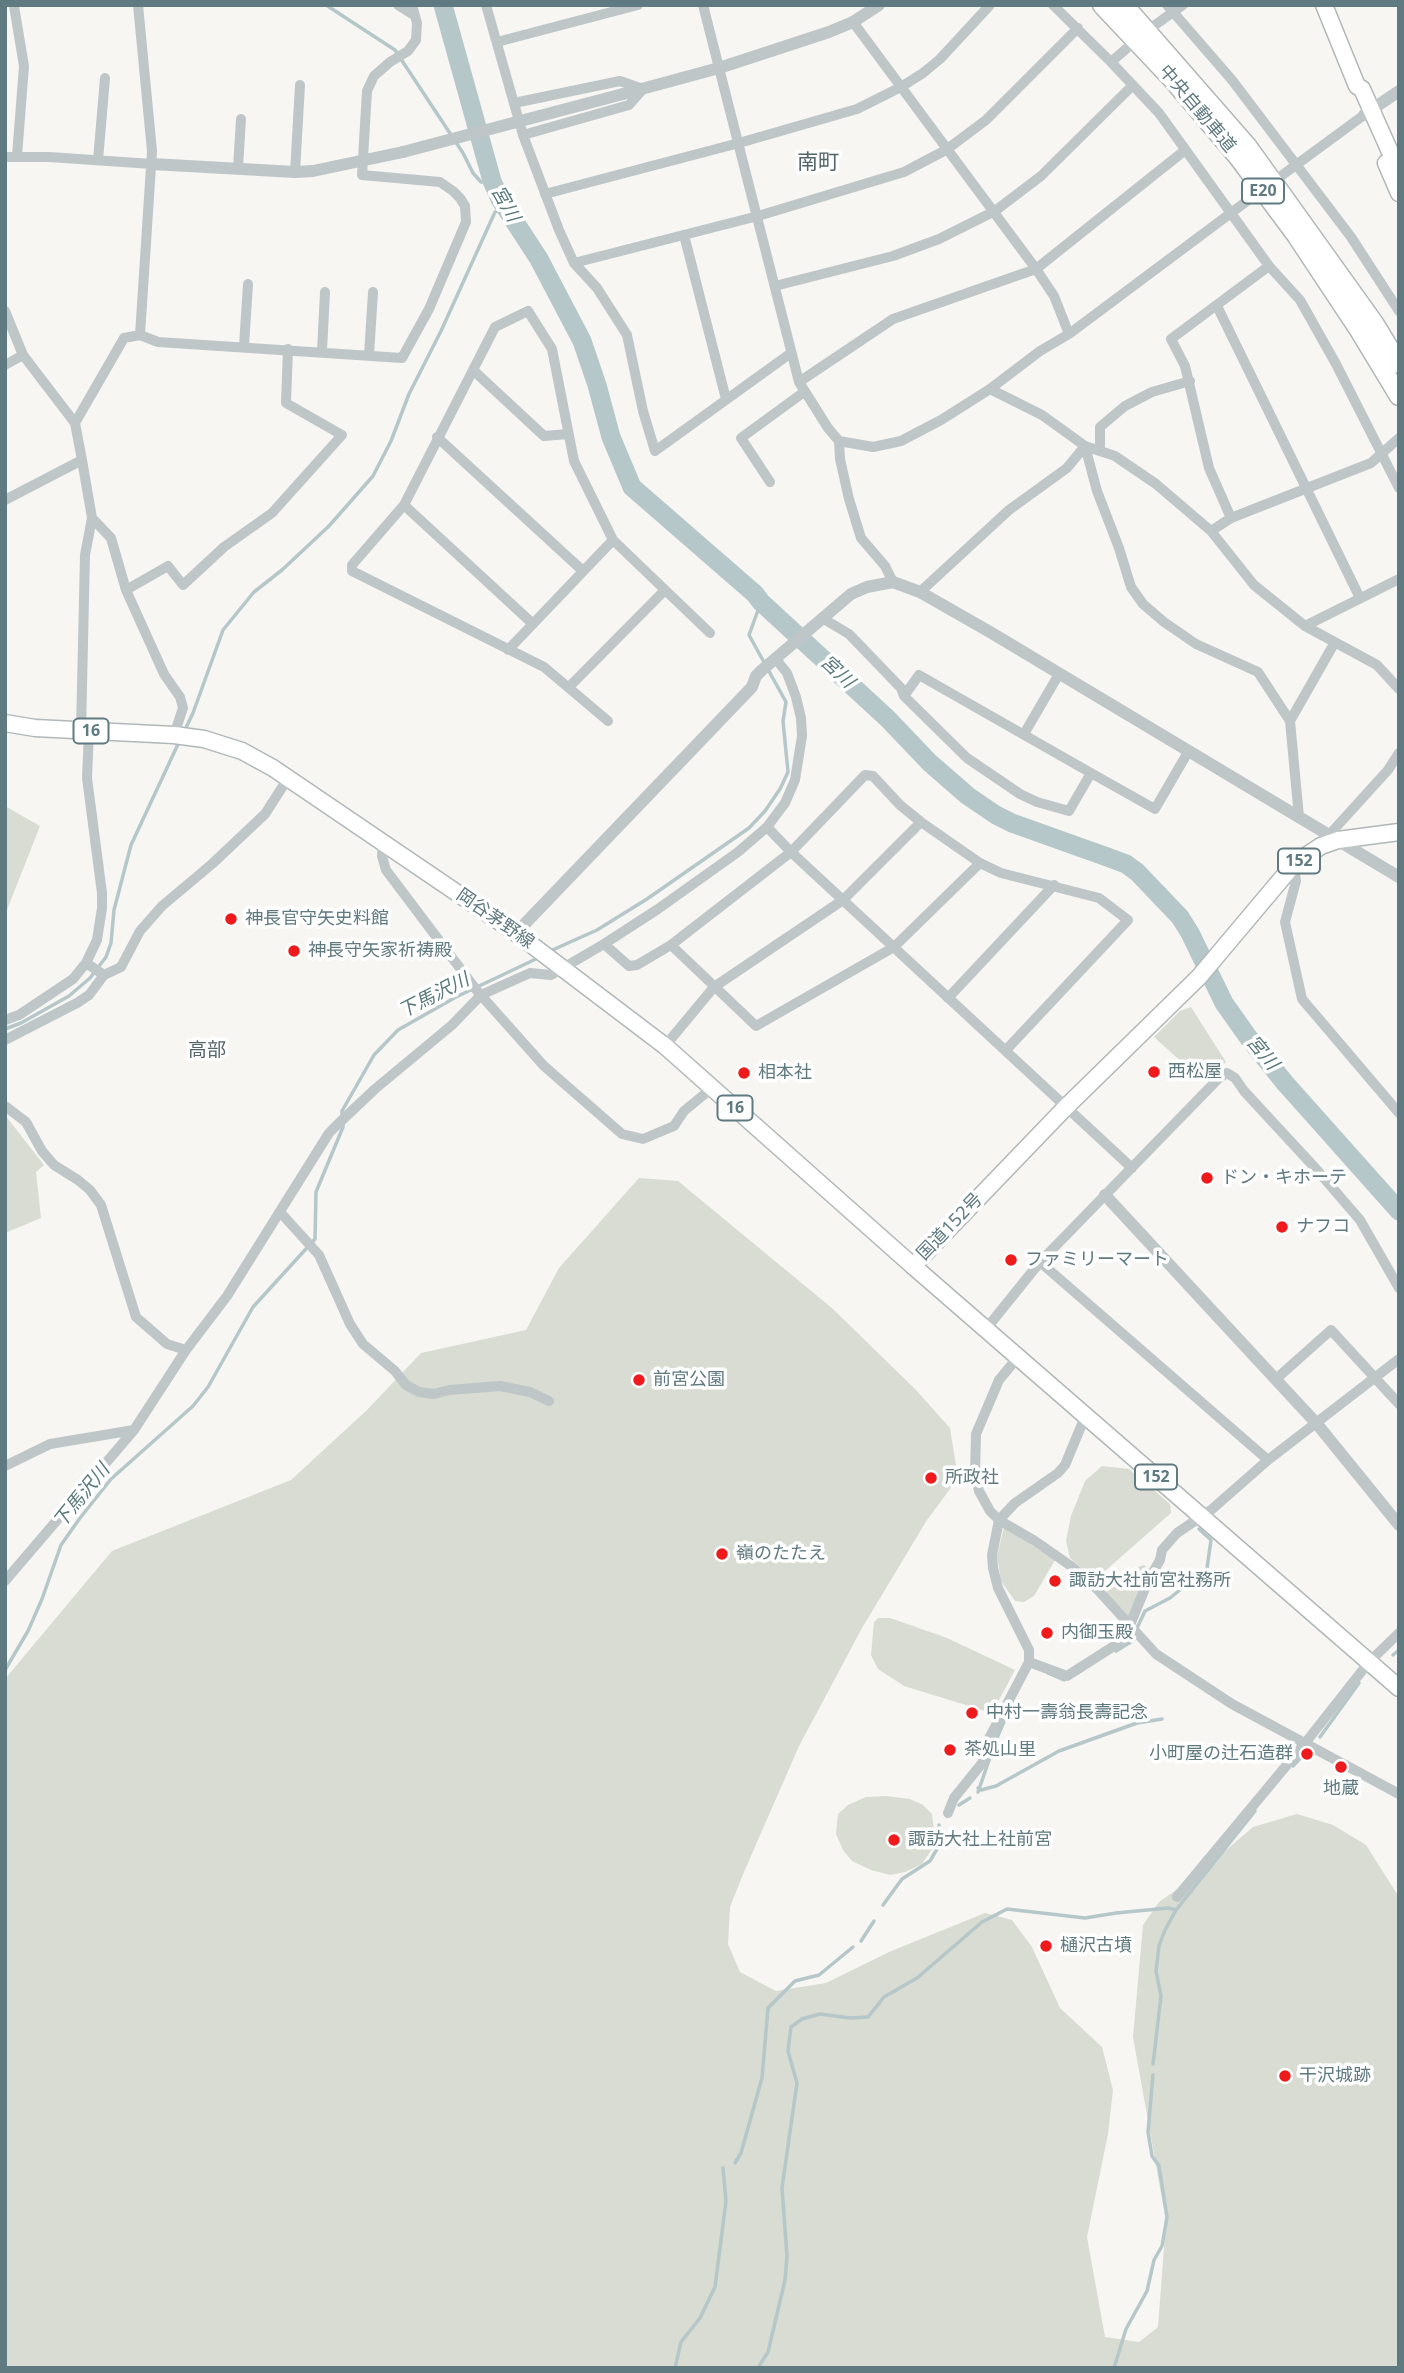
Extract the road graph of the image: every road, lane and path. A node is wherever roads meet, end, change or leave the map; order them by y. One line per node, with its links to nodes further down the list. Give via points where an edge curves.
1 (138, 5): 40 (street)
2 (398, 5): 15 (street)
3 (486, 5): 19 (street)
4 (638, 5): 19 (street)
5 (703, 5): 22 (street)
6 (878, 5): 16 (street)
7 (990, 5): 26 (street, via 940,59)
8 (1053, 5): 18 (street)
9 (1183, 5): 14 (street)
10 (1324, 5): 30 (main road)
11 (16, 6): 12 (street); 36 (street, via 24,66)
12 (5, 7)
13 (1109, 7): 71 (highway, 中央自動車道 / E20, via 1248,147); 78 (highway, 中央自動車道 / E20, via 1238,157 1296,234)
14 (1170, 8): 17 (street); 41 (street, via 1232,80)
15 (413, 10): 39 (street, via 416,40 374,76 367,91)
16 (853, 22): 22 (street); 26 (street)
17 (1155, 25)
18 (1078, 28): 21 (street); 34 (street, via 986,120)
19 (497, 42): 29 (street)
20 (1126, 49): 21 (street)
21 (1111, 62): 25 (street)
22 (719, 68): 27 (street); 33 (street)
23 (105, 78): 38 (street)
24 (300, 85): 43 (street)
25 (1133, 85): 35 (street); 49 (street, via 1041,176)
26 (901, 87): 33 (street, via 857,109); 34 (street)
27 (643, 89): 29 (street, via 620,81); 32 (street, via 629,105); 39 (street, bridge)
28 (1399, 91): 30 (street)
29 (514, 103): 32 (street)
30 (1368, 113): 41 (street); 44 (main road); 46 (main road)
31 (241, 119): 42 (street)
32 (523, 135): 47 (street)
33 (739, 143): 47 (street); 51 (street)
34 (946, 150): 49 (street); 51 (street, via 904,172)
35 (1184, 151): 50 (street); 55 (street)
36 (17, 156): 37 (street); 38 (street)
37 (5, 157)
38 (98, 160): 40 (street)
39 (362, 162): 43 (street); 70 (street, via 362,175 440,182 460,198 466,222 429,309 402,358)
40 (152, 164): 42 (street); 64 (street)
41 (1296, 166): 45 (street); 62 (street, via 1351,237)
42 (238, 168): 43 (street)
43 (295, 173)
44 (1399, 173)
45 (1281, 176)
46 (1399, 193)
47 (545, 194): 53 (street)
48 (1251, 198): 50 (street)
49 (995, 211): 55 (street); 57 (street, via 893,256)
50 (1230, 213): 54 (street); 63 (street)
51 (758, 216): 52 (street); 57 (street)
52 (684, 235): 53 (street); 79 (street)
53 (574, 263): 79 (street, via 597,288 626,335 655,451)
54 (1269, 266): 60 (street); 87 (street, via 1300,300)
55 (1035, 269): 63 (street, via 1054,296); 75 (street, via 893,319)
56 (248, 284): 65 (street)
57 (775, 286): 68 (street)
58 (325, 292): 67 (street)
59 (373, 292): 70 (street)
60 (1217, 306): 74 (street, via 1171,339); 91 (street)
61 (5, 311): 69 (street)
62 (1399, 311)
63 (1069, 334): 76 (street)
64 (140, 335): 65 (street, via 158,342); 80 (street, via 124,338)
65 (244, 346): 66 (street)
66 (288, 349): 67 (street); 101 (street, via 286,403 342,435 272,513 183,585 168,566)
67 (322, 351): 70 (street)
68 (791, 353): 75 (street); 79 (street)
69 (23, 355): 72 (street); 80 (street)
70 (369, 355)
71 (1399, 364)
72 (5, 365)
73 (473, 370): 81 (street, via 544,436); 81 (street, via 495,327 528,311 552,349); 82 (street)
74 (1190, 381): 86 (street, via 1125,406 1100,427); 95 (street, via 1209,468)
75 (799, 382): 77 (street)
76 (990, 389): 84 (street, via 901,441 873,447); 85 (street, via 1042,415)
77 (804, 392): 84 (street); 89 (street, via 741,438)
78 (1399, 396)
79 (726, 400)
80 (75, 423): 88 (street)
81 (568, 434): 97 (street, via 574,461)
82 (437, 437): 93 (street); 98 (street)
83 (1399, 438): 87 (street)
84 (839, 441): 100 (street, via 861,538)
85 (1085, 446): 86 (street); 103 (street, via 1068,468 1009,510); 117 (street, via 1131,587 1143,604 1196,644 1258,672)
86 (1100, 451): 96 (street, via 1156,484)
87 (1382, 454): 90 (street); 91 (street, via 1371,463)
88 (82, 460): 92 (street); 94 (street)
89 (770, 482)
90 (1399, 488)
91 (1307, 489): 95 (street); 104 (street)
92 (5, 500)
93 (404, 505): 106 (street); 110 (street, via 352,565 352,571)
94 (92, 518): 101 (street, via 111,538); 119 (street, via 85,555)
95 (1231, 518): 96 (street)
96 (1211, 531): 107 (street, via 1254,585)
97 (613, 540): 98 (street); 102 (street)
98 (583, 571): 106 (street)
99 (1399, 579): 104 (street)
100 (893, 582): 103 (street); 105 (street, via 851,594)
101 (127, 590): 121 (street, via 164,674 180,697)
102 (665, 590): 108 (street); 113 (street)
103 (920, 592): 112 (street)
104 (1360, 598): 107 (street)
105 (819, 621): 111 (street); 115 (street, via 849,634)
106 (533, 624): 110 (street)
107 (1305, 626): 109 (street)
108 (710, 633)
109 (1335, 642): 114 (street, via 1377,665); 117 (street)
110 (509, 650): 113 (street, via 544,667)
111 (775, 658): 128 (street, via 796,697 802,736 795,780); 138 (street)
112 (1059, 674): 120 (street); 122 (street)
113 (569, 687): 116 (street)
114 (1399, 689)
115 (904, 696): 120 (street, via 919,675); 124 (street, via 967,758 1037,802 1069,810)
116 (608, 721)
117 (1290, 721): 126 (street)
118 (5, 723): 119 (main road, 岡谷茅野線 / 16)
119 (85, 731): 121 (main road, 岡谷茅野線 / 16); 143 (street, via 102,908)
120 (1024, 734): 124 (street)
121 (180, 735): 125 (main road, 岡谷茅野線 / 16, via 242,751)
122 (1188, 752): 124 (street, via 1155,809); 126 (street)
123 (1399, 753): 130 (street)
124 (1091, 774)
125 (289, 779): 131 (main road, 岡谷茅野線 / 16); 143 (street, via 265,814 162,906 140,931 121,967)
126 (1299, 817): 130 (street)
127 (920, 822): 132 (street, via 873,776 865,775); 133 (street); 137 (street)
128 (767, 827): 132 (street); 139 (street)
129 (1399, 832): 130 (main road, 国道152号 / 152)
130 (1334, 837): 134 (main road, 国道152号 / 152); 135 (street)
131 (383, 842): 138 (main road, 岡谷茅野線 / 16); 145 (street, via 386,870)
132 (791, 852): 137 (street); 140 (street)
133 (980, 863): 136 (street, via 1001,873); 141 (street)
134 (1294, 864): 153 (main road, 国道152号 / 152, via 1199,977); 154 (street, via 1296,881 1285,922 1302,999)
135 (1399, 877)
136 (1054, 885): 146 (street); 150 (street, via 1099,898 1128,920)
137 (843, 900): 141 (street); 144 (street)
138 (516, 933): 142 (main road, 岡谷茅野線 / 16)
139 (604, 944): 140 (street, via 629,966); 142 (street)
140 (671, 945): 144 (street)
141 (894, 947): 144 (street, via 756,1026); 146 (street)
142 (556, 963): 145 (street, via 551,975 530,973); 149 (main road, 岡谷茅野線 / 16)
143 (96, 970): 147 (street); 148 (street, via 89,995)
144 (714, 987): 149 (street)
145 (479, 994): 151 (street, via 544,1066 622,1134 643,1139 674,1126 684,1111); 157 (street, via 452,1025 329,1133)
146 (948, 999): 150 (street)
147 (5, 1020)
148 (5, 1040)
149 (664, 1046): 151 (main road, 岡谷茅野線 / 16)
150 (1006, 1051): 153 (street)
151 (712, 1088): 159 (main road, 岡谷茅野線 / 16)
152 (5, 1106): 162 (street, via 26,1122 54,1165 90,1190 101,1205 136,1317 167,1344)
153 (1066, 1107): 155 (street); 159 (main road, 国道152号 / 152)
154 (1399, 1113)
155 (1132, 1168): 156 (street); 160 (street, via 1227,1073 1360,1220)
156 (1105, 1195): 158 (street); 166 (street)
157 (280, 1212): 162 (street); 167 (street, via 319,1255 363,1344 407,1385 434,1394 500,1386)
158 (1040, 1262): 161 (street); 172 (street)
159 (913, 1266): 161 (main road, 国道152号 / 152)
160 (1399, 1288)
161 (986, 1329): 163 (main road, 国道152号 / 152)
162 (186, 1350): 171 (street)
163 (1018, 1357): 169 (main road, 国道152号 / 152); 175 (street, via 999,1380 976,1434 979,1490)
164 (1399, 1359): 165 (street)
165 (1375, 1378): 166 (street, via 1331,1330); 168 (street); 170 (street)
166 (1276, 1380): 170 (street)
167 (549, 1401)
168 (1399, 1404)
169 (1087, 1419): 174 (main road, 国道152号 / 152); 175 (street, via 1065,1465)
170 (1317, 1424): 172 (street); 176 (street)
171 (134, 1430): 173 (street, via 50,1444); 177 (street)
172 (1268, 1460): 174 (street)
173 (5, 1466)
174 (1201, 1515): 178 (street, via 1162,1549); 181 (main road, 国道152号 / 152)
175 (999, 1520): 178 (street, via 1071,1566); 180 (street, via 993,1568 1029,1650)
176 (1399, 1525)
177 (5, 1581)
178 (1133, 1629): 180 (street, via 1067,1676); 183 (street, via 1156,1654 1209,1690)
179 (1399, 1633): 181 (street)
180 (1028, 1662): 185 (street, via 986,1744 983,1762 954,1798)
181 (1369, 1662): 182 (main road, 国道152号 / 152); 183 (street)
182 (1399, 1688)
183 (1306, 1742): 184 (street); 186 (street)
184 (1399, 1794)
185 (948, 1813)
186 (1177, 1897)

